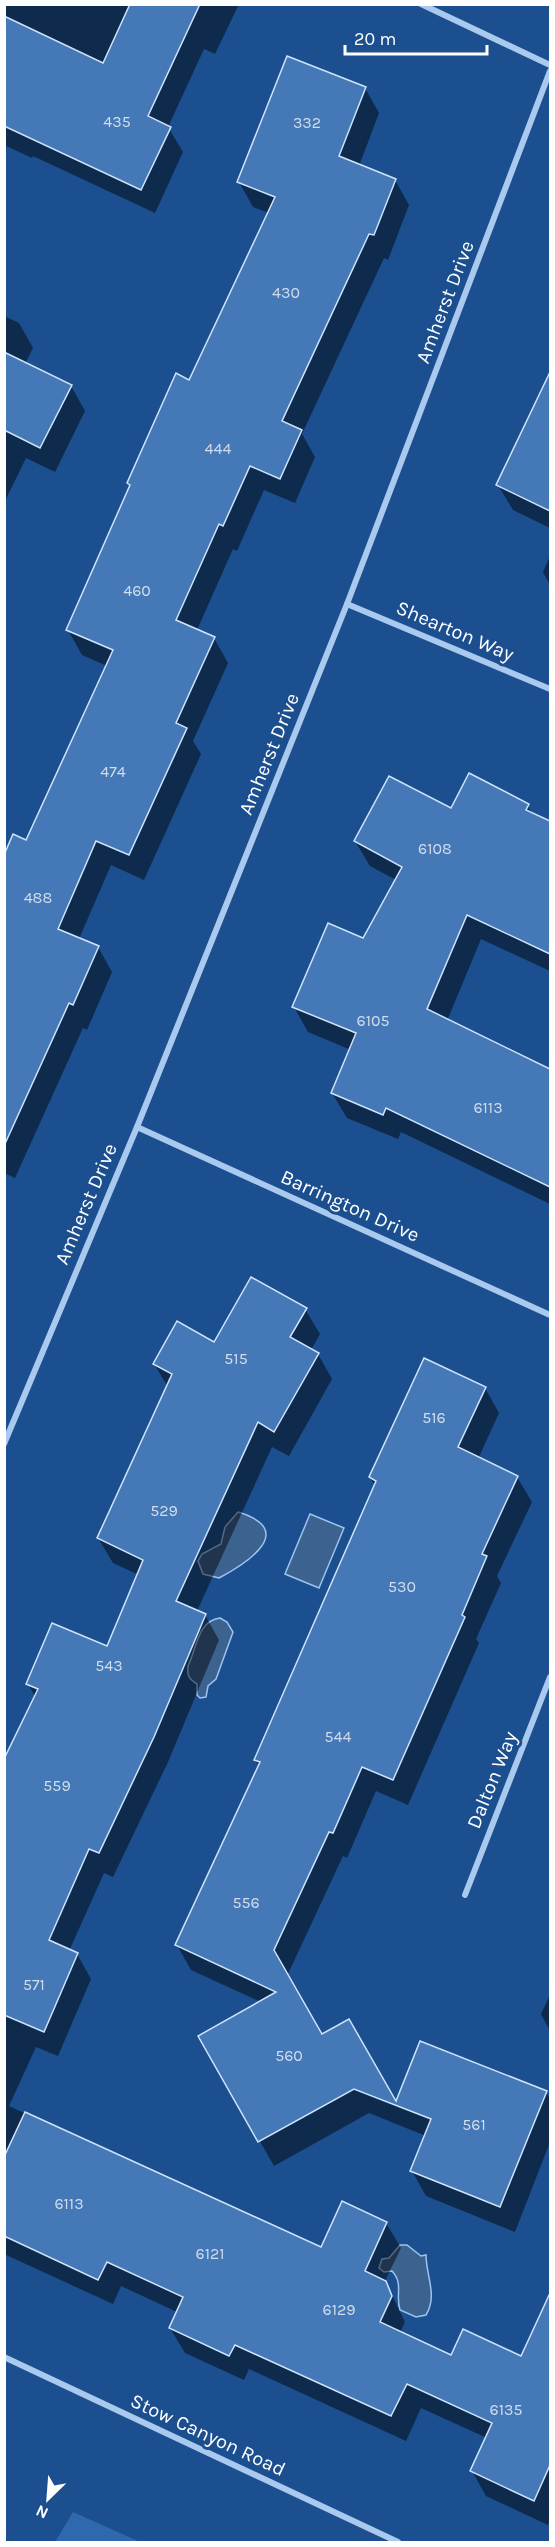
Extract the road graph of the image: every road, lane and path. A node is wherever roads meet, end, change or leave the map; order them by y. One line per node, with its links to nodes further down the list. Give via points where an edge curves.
1 (421, 4): 2 (street)
2 (550, 65)
3 (550, 71): 4 (street, Amherst Drive)
4 (347, 604): 5 (street, Shearton Way); 6 (street, Amherst Drive)
5 (550, 689)
6 (137, 1127): 7 (street, Barrington Drive); 8 (street, Amherst Drive)
7 (550, 1315)
8 (4, 1444)
9 (550, 1677): 10 (street, Dalton Way)
10 (465, 1895)
11 (4, 2357): 12 (street, Stow Canyon Road)
12 (398, 2542)

